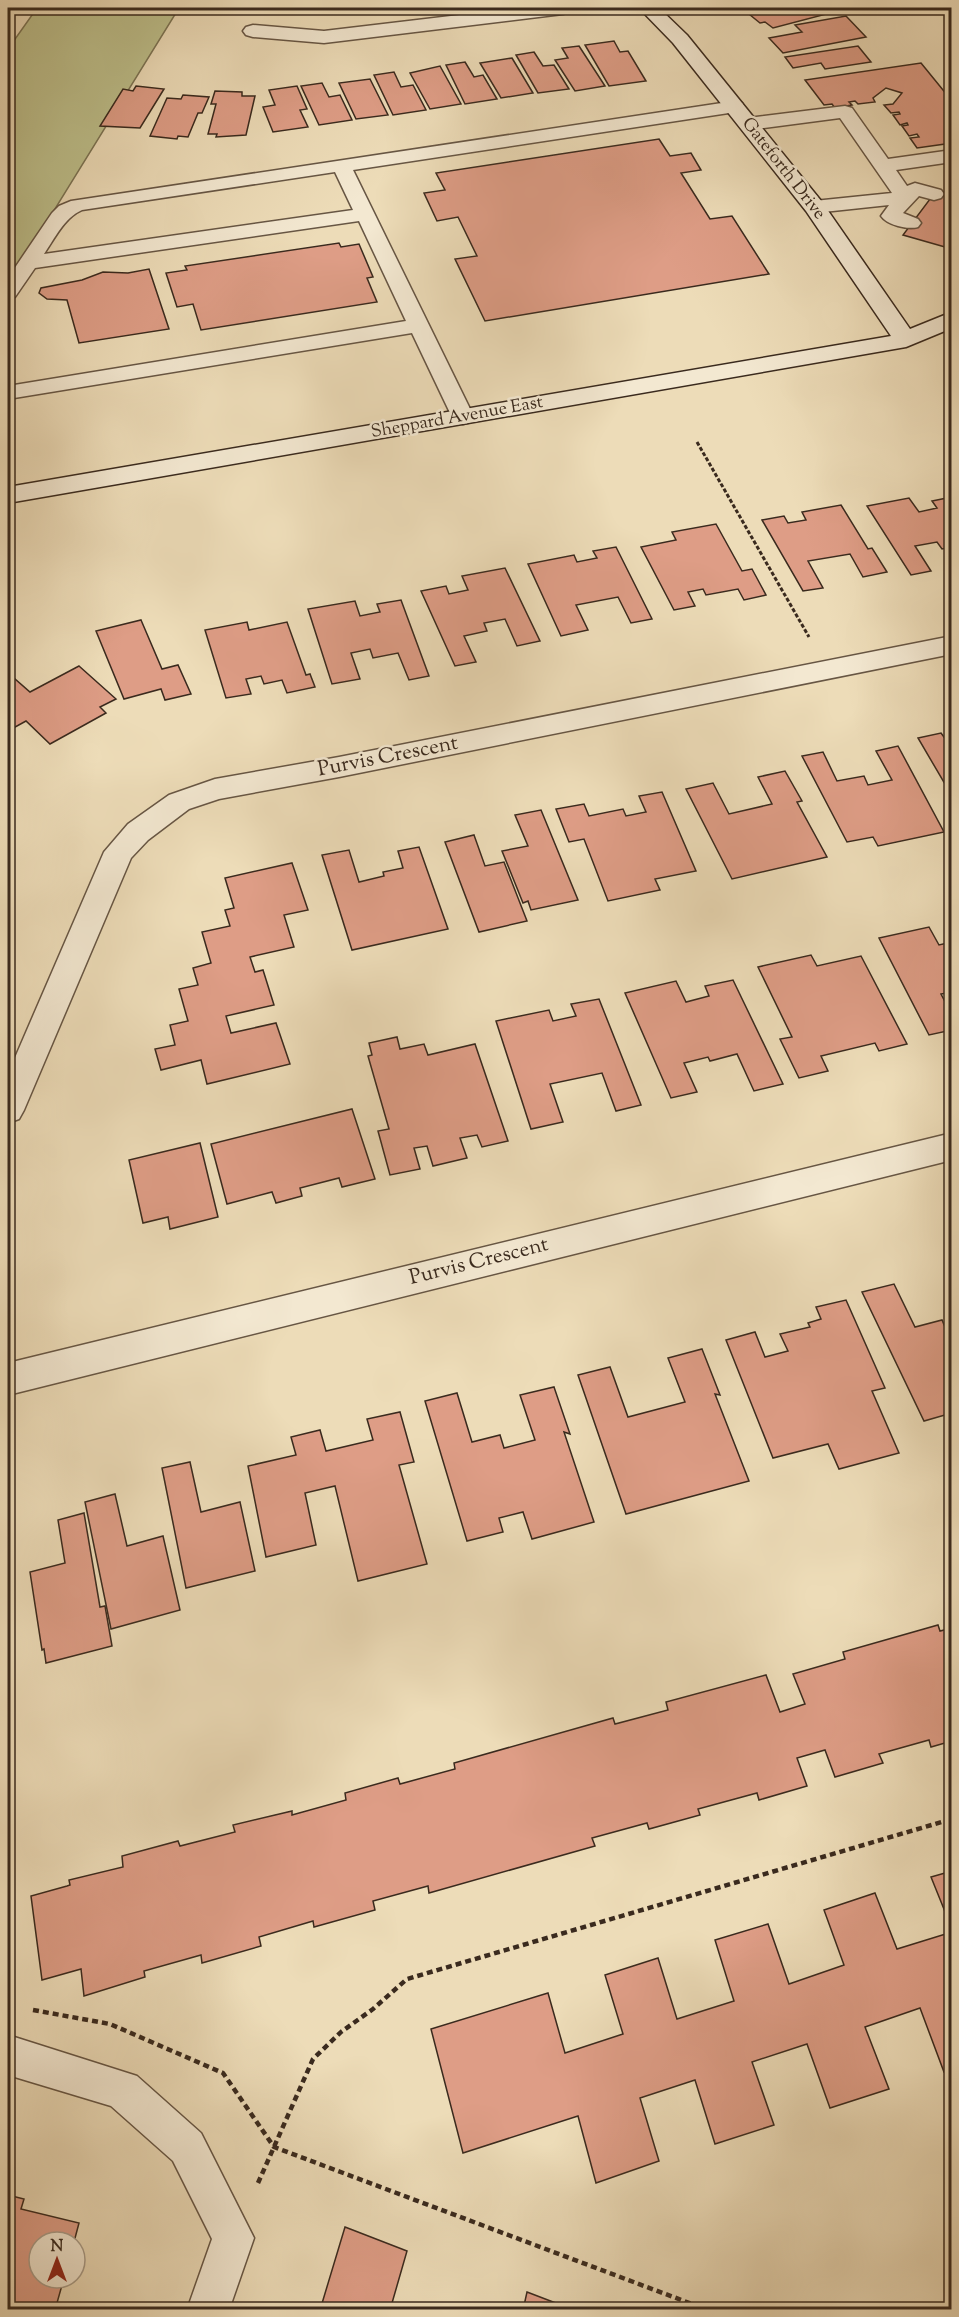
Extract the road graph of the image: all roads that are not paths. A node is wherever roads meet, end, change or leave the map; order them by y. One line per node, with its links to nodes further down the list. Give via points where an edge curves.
1 (563, 8): 3 (street, via 324,38)
2 (648, 8): 4 (street, Gateforth Drive, via 680,39)
3 (253, 31)
4 (735, 107): 5 (street, Gateforth Drive); 7 (lane)
5 (748, 124): 8 (lane, via 845,112); 11 (street, Gateforth Drive)
6 (951, 156): 8 (lane)
7 (342, 166): 12 (lane); 14 (lane, via 78,206 59,217)
8 (883, 166): 9 (lane)
9 (905, 197): 10 (lane); 11 (lane); 13 (lane, via 891,216)
10 (930, 200)
11 (814, 207): 18 (street, Gateforth Drive)
12 (366, 214): 14 (lane); 17 (lane)
13 (911, 223)
14 (27, 263): 15 (lane)
15 (8, 292)
16 (951, 319): 18 (street, Sheppard Avenue East)
17 (419, 325): 20 (lane); 21 (lane)
18 (906, 340): 19 (street, Sheppard Avenue East); 21 (street, Sheppard Avenue East)
19 (951, 344)
20 (8, 393)
21 (463, 417): 22 (street, Sheppard Avenue East)
22 (8, 495)
23 (951, 645): 24 (street, Purvis Crescent, via 215,789 179,802 138,832 119,852)
24 (8, 1110)
25 (951, 1146): 26 (street, Purvis Crescent)
26 (8, 1379)
27 (11, 2056): 28 (lane, via 123,2090 188,2147 233,2238)
28 (208, 2310)

